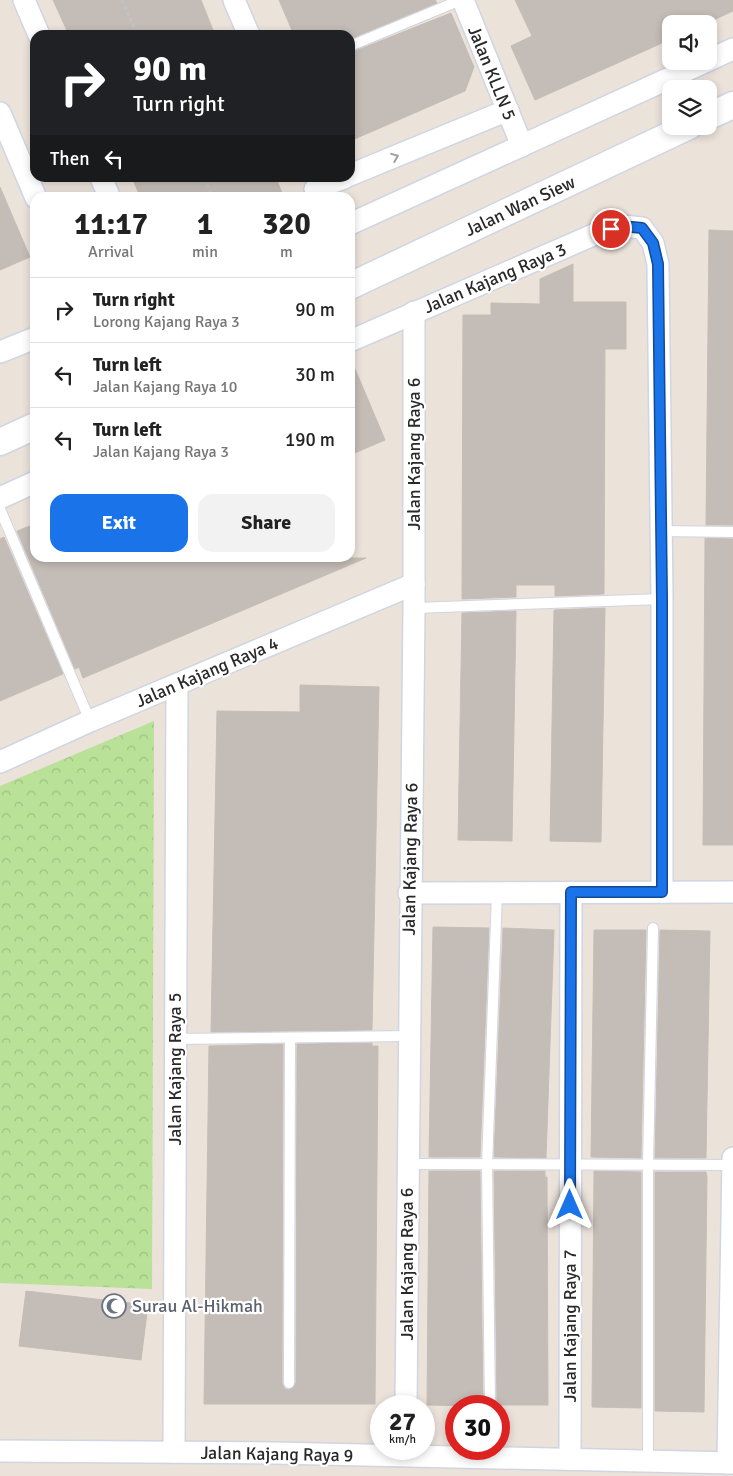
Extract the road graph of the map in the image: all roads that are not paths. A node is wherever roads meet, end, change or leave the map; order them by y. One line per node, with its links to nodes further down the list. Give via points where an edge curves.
1 (24, 0): 4 (street)
2 (234, 0): 5 (street)
3 (462, 0): 6 (lane); 11 (street, Jalan KLLN 5)
4 (37, 30)
5 (247, 30)
6 (355, 44)
7 (733, 49): 8 (street)
8 (717, 57)
9 (688, 70): 15 (street)
10 (733, 105): 12 (street)
11 (508, 110): 15 (street, Jalan KLLN 5); 16 (street, one-way to 11)
12 (717, 112)
13 (0, 113): 19 (street)
14 (669, 135): 21 (street, Jalan Wan Siew)
15 (522, 146): 20 (street)
16 (355, 173)
17 (332, 182): 18 (street)
18 (315, 188)
19 (33, 192)
20 (355, 222)
21 (355, 279)
22 (414, 312): 23 (street, Jalan Kajang Raya 3); 31 (street, Jalan Kajang Raya 3, via 600,232 622,226 642,228 653,243 658,264); 33 (street, Jalan Kajang Raya 6)
23 (355, 339)
24 (30, 340): 25 (street)
25 (0, 352)
26 (30, 428): 27 (street)
27 (0, 442)
28 (30, 484): 29 (street)
29 (0, 498)
30 (0, 509): 37 (lane)
31 (660, 531): 32 (lane); 34 (street)
32 (733, 532)
33 (414, 584): 35 (street, Jalan Kajang Raya 6); 36 (street, Jalan Kajang Raya 4)
34 (662, 599): 35 (lane); 40 (street)
35 (414, 608): 42 (street, Jalan Kajang Raya 6)
36 (177, 685): 37 (street, Jalan Kajang Raya 4); 47 (street, Jalan Kajang Raya 5)
37 (90, 721): 38 (street, Jalan Kajang Raya 4)
38 (0, 762)
39 (571, 892): 40 (street); 43 (street); 53 (street, Jalan Kajang Raya 7)
40 (662, 892): 41 (street)
41 (733, 892)
42 (409, 893): 43 (street); 45 (street, Jalan Kajang Raya 6)
43 (497, 893): 50 (lane)
44 (653, 928): 51 (lane)
45 (408, 1036): 46 (lane); 49 (street, Jalan Kajang Raya 6)
46 (290, 1038): 47 (lane); 54 (lane)
47 (175, 1039): 58 (street, Jalan Kajang Raya 5)
48 (733, 1158): 52 (street)
49 (408, 1164): 50 (lane); 55 (street, Jalan Kajang Raya 6)
50 (487, 1165): 53 (lane); 56 (lane)
51 (648, 1165): 52 (lane); 53 (lane); 63 (lane)
52 (733, 1165): 62 (street)
53 (570, 1166): 61 (street, Jalan Kajang Raya 7)
54 (289, 1384)
55 (406, 1395)
56 (490, 1395)
57 (0, 1451): 58 (street, Jalan Kajang Raya 9)
58 (174, 1452): 59 (street, Jalan Kajang Raya 9)
59 (370, 1452)
60 (435, 1453): 61 (street, Jalan Kajang Raya 9)
61 (570, 1459): 63 (street, Jalan Kajang Raya 9)
62 (731, 1463): 63 (street, Jalan Kajang Raya 9)
63 (652, 1466)

